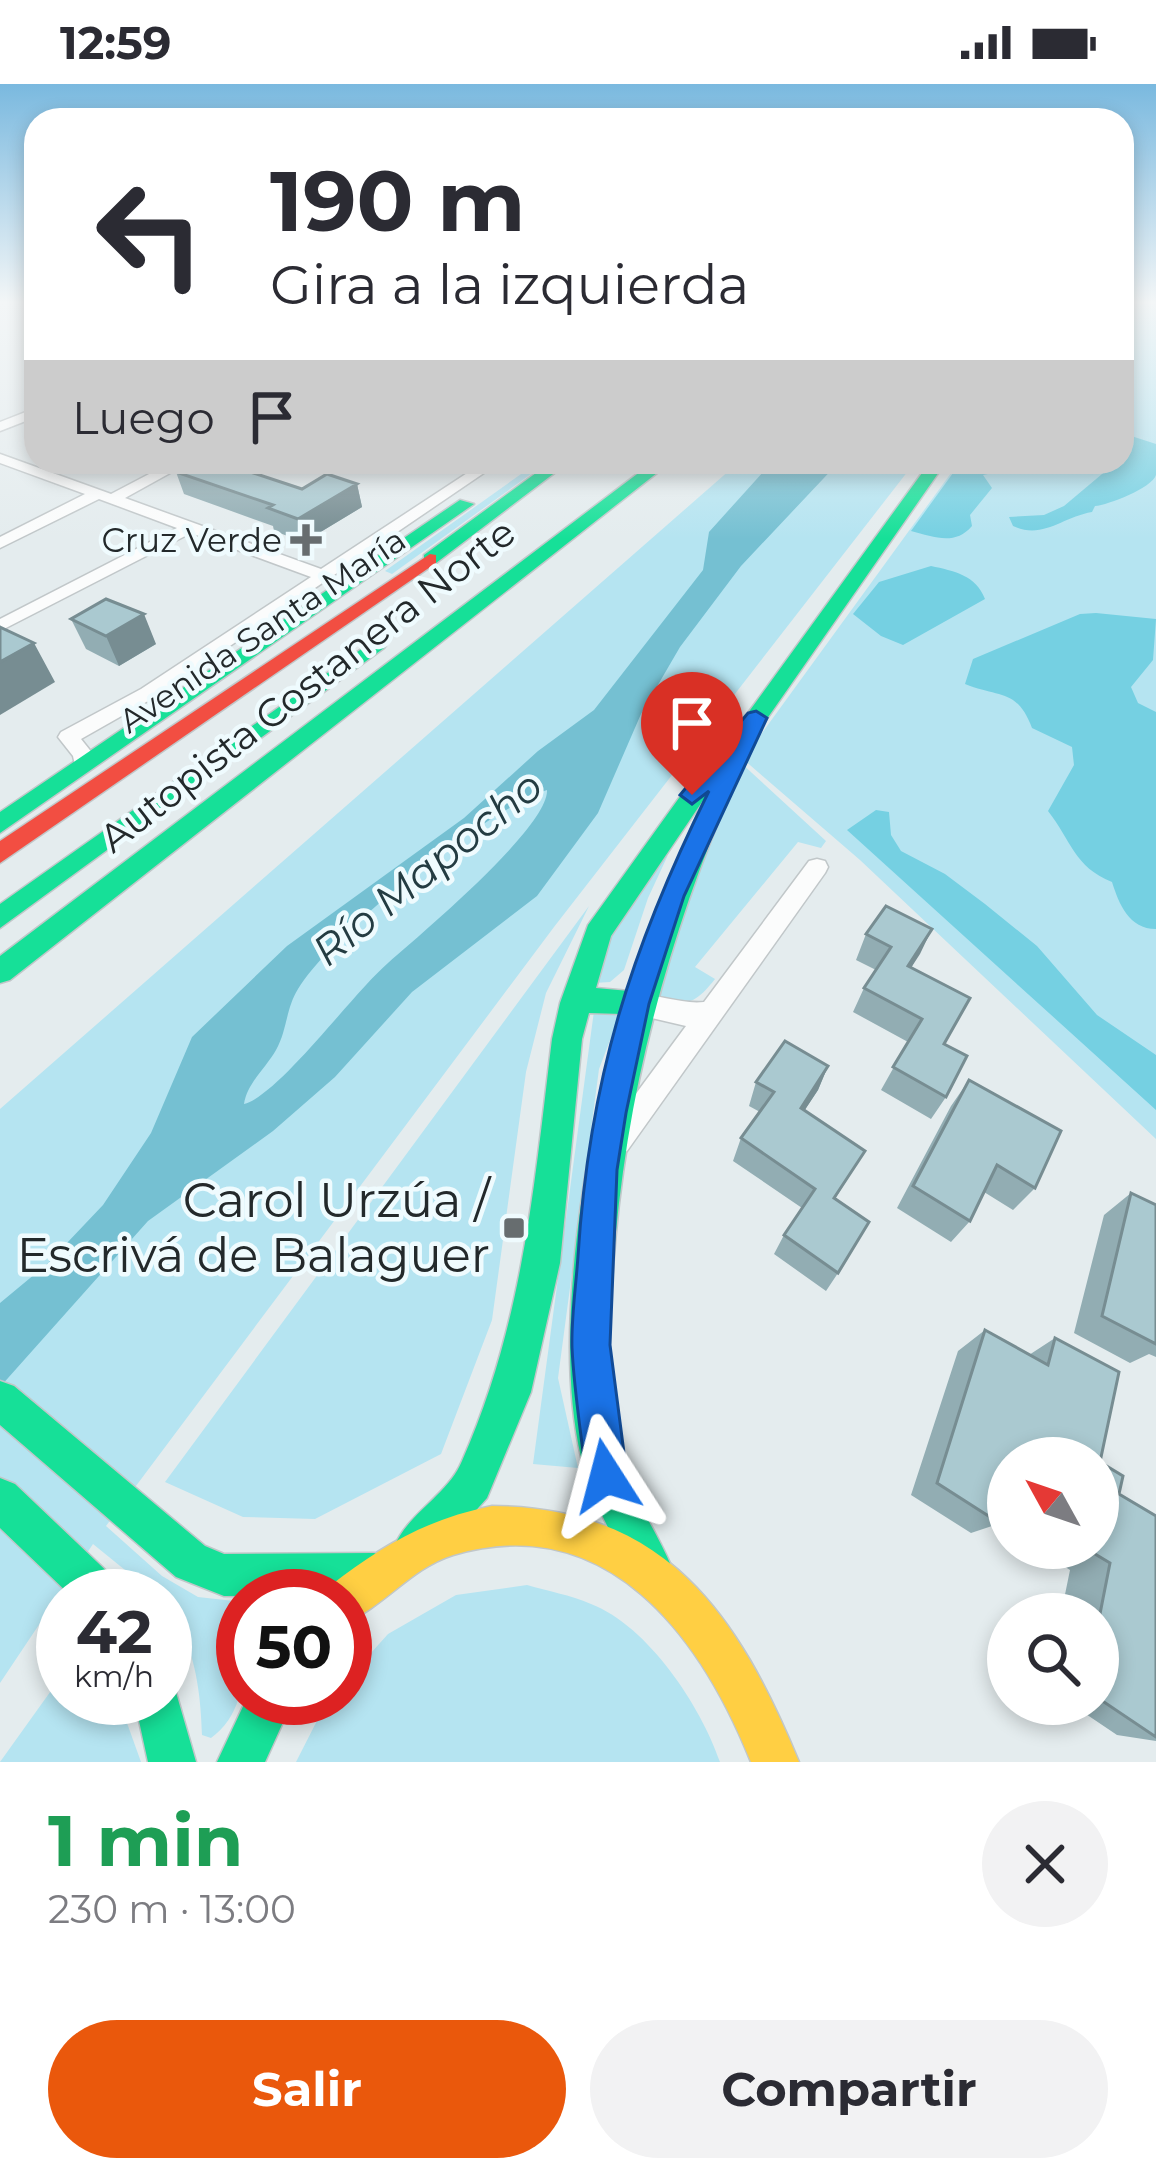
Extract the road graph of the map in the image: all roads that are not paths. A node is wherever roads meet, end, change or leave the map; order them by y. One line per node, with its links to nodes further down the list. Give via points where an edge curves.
1 (44, 474): 10 (street)
2 (156, 474): 10 (street)
3 (476, 474): 14 (street, Avenida Santa María)
4 (509, 474): 15 (main road, Avenida Santa María)
5 (543, 474): 17 (main road, Avenida Santa María)
6 (610, 474): 16 (main road, Autopista Costanera Norte)
7 (647, 474): 12 (main road, Autopista Costanera Norte)
8 (672, 474): 12 (main road)
9 (929, 474): 20 (main road)
10 (104, 496): 11 (street); 13 (street)
11 (190, 527): 14 (street); 19 (street)
12 (576, 528): 30 (main road, Autopista Costanera Norte)
13 (0, 543)
14 (324, 576): 15 (main road); 17 (main road); 21 (street, Avenida Santa María)
15 (353, 584): 17 (main road, via 359,596)
16 (446, 593)
17 (328, 616): 22 (main road, Avenida Santa María); 25 (main road, Avenida Santa María)
18 (409, 620): 29 (main road, Autopista Costanera Norte)
19 (0, 626)
20 (756, 718): 31 (main road, via 622,893); 32 (main road, via 688,851)
21 (78, 730): 22 (street, Avenida Santa María); 23 (street, Avenida Santa María, via 68,737)
22 (136, 732): 23 (main road, Avenida Santa María)
23 (85, 765): 24 (main road, Avenida Santa María)
24 (0, 824)
25 (40, 826): 26 (main road, Avenida Santa María); 27 (main road)
26 (0, 854)
27 (0, 865)
28 (817, 867): 33 (street)
29 (0, 918)
30 (0, 972)
31 (574, 1003): 32 (main road); 37 (main road, via 539,1278 512,1392 473,1484)
32 (635, 1004): 33 (street); 34 (main road)
33 (708, 1013): 34 (street)
34 (600, 1170): 38 (main road, via 591,1345 598,1431 606,1476)
35 (0, 1400): 40 (main road, via 191,1562 224,1575)
36 (0, 1499): 39 (main road)
37 (415, 1547): 38 (main road, via 511,1521 575,1530); 40 (main road)
38 (651, 1568): 41 (main road, via 694,1610)
39 (74, 1569)
40 (374, 1574)
41 (762, 1718): 46 (main road); 47 (main road)
42 (163, 1725): 44 (main road)
43 (259, 1725): 45 (main road)
44 (172, 1762)
45 (241, 1762)
46 (776, 1762)
47 (796, 1762)

